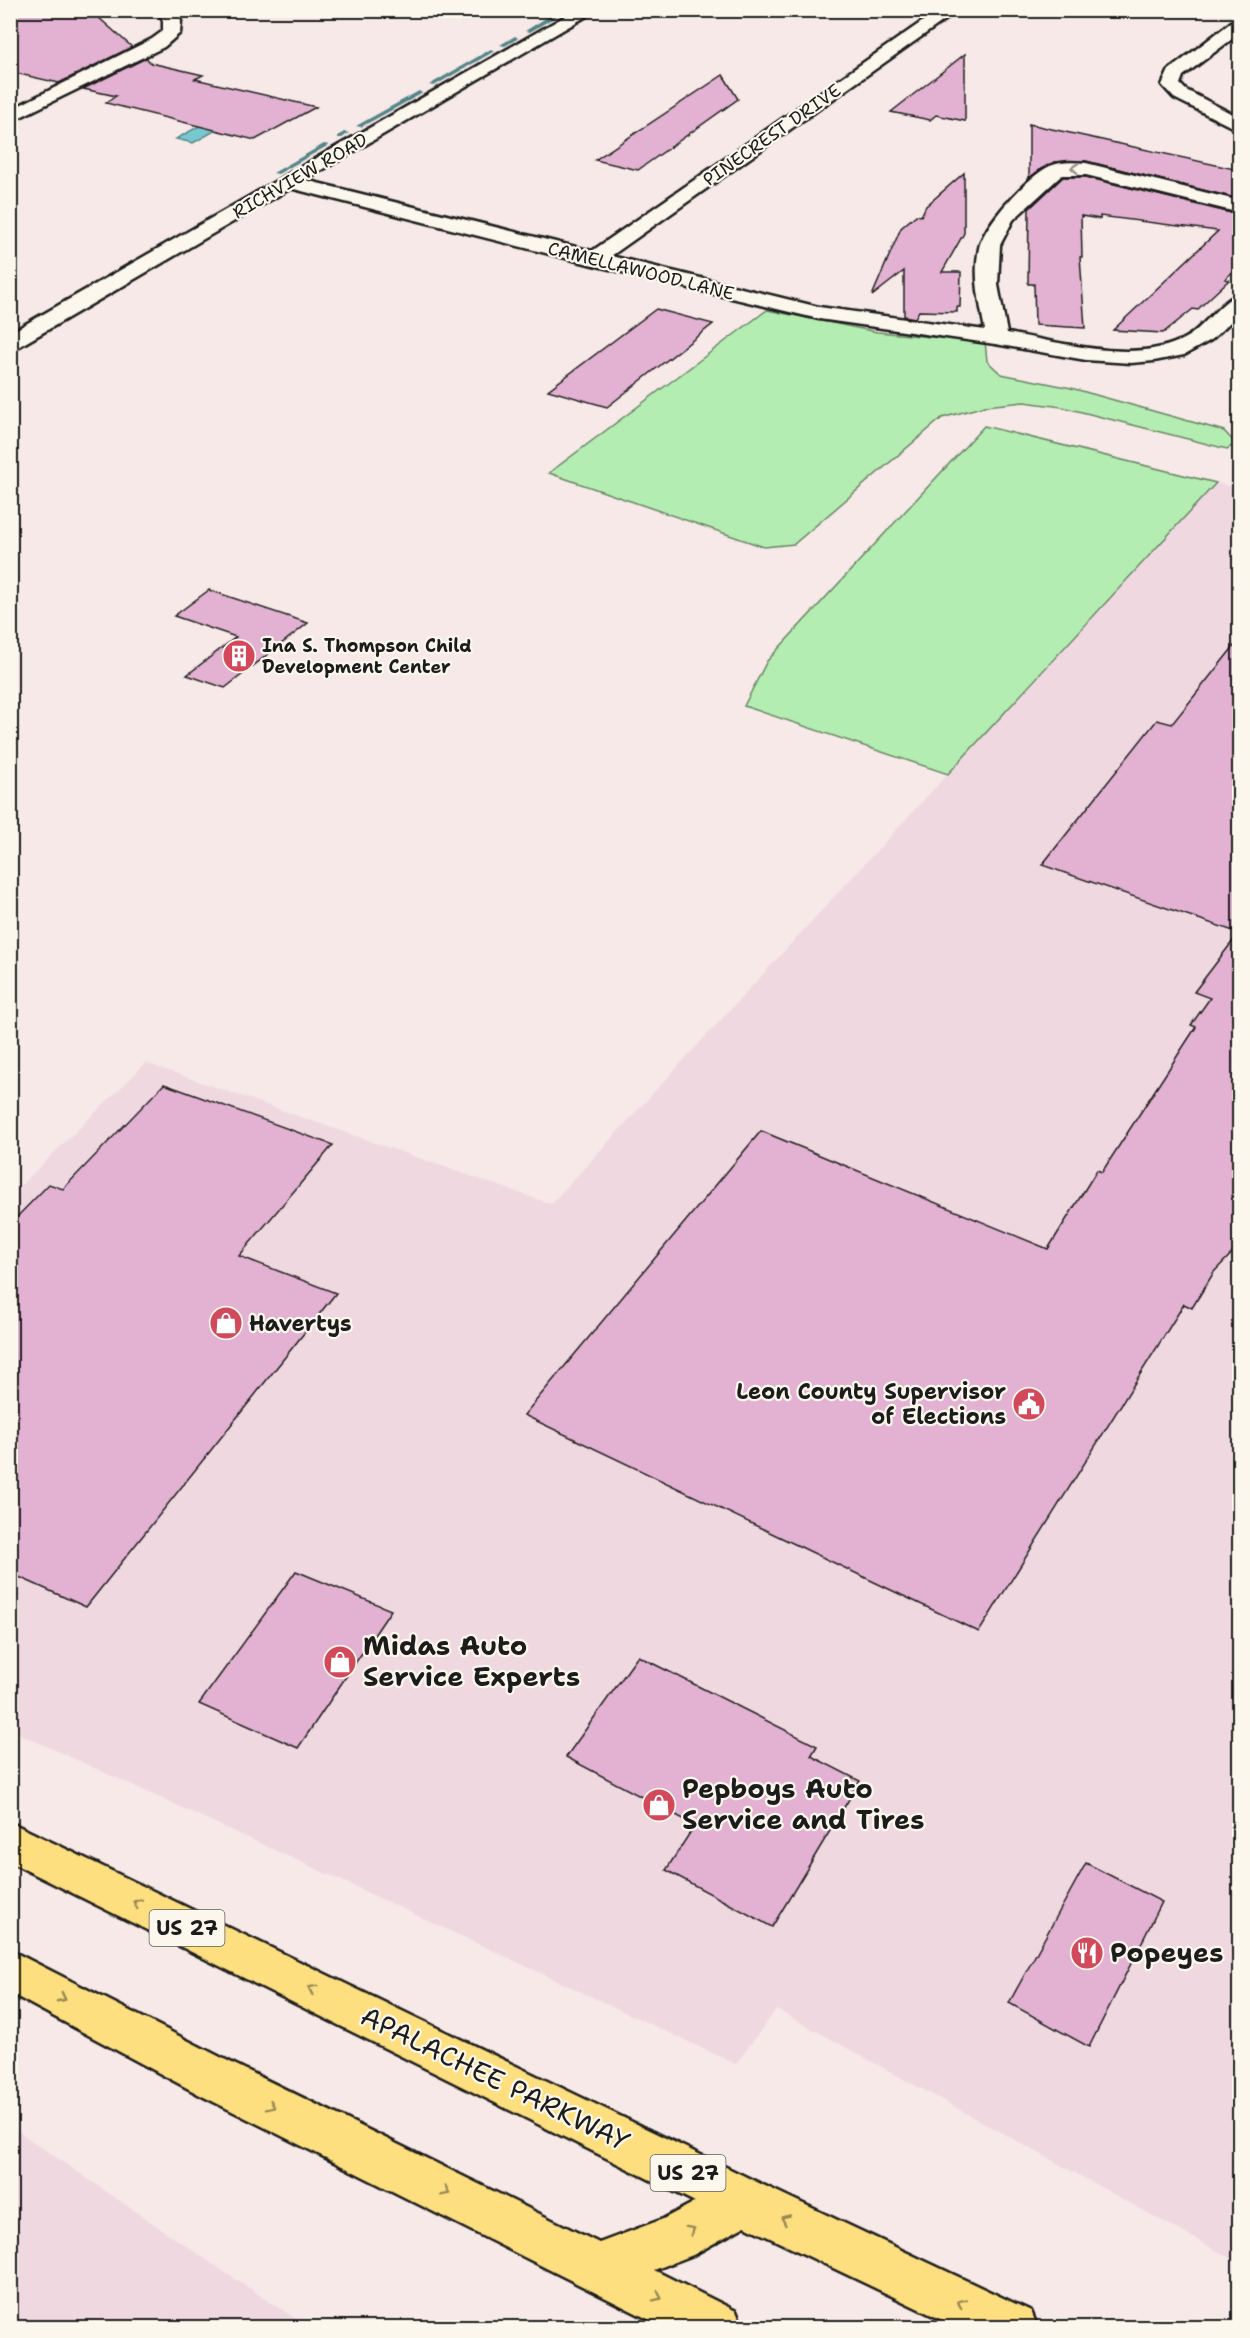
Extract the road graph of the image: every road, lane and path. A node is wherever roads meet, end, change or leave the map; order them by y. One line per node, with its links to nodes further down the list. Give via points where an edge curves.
1 (166, 10): 5 (street, via 172,21 171,33 158,43)
2 (589, 10): 7 (street, RICHVIEW ROAD)
3 (951, 10): 11 (street, PINECREST DRIVE)
4 (1239, 24): 6 (street, via 1174,74 1171,85 1180,94)
5 (10, 117)
6 (1239, 126)
7 (289, 182): 11 (street, CAMELLAWOOD LANE); 14 (street, RICHVIEW ROAD)
8 (1152, 186): 9 (street, via 1108,184); 9 (street, one-way to 9, via 1072,166 1055,170); 10 (street)
9 (1026, 196): 13 (street, via 993,234 988,253)
10 (1239, 207)
11 (593, 259): 13 (street, CAMELLAWOOD LANE, via 819,313)
12 (1239, 300): 13 (street, CAMELLAWOOD LANE, via 1211,331 1191,344 1143,356 1106,357)
13 (996, 338)
14 (10, 342)
15 (10, 1841): 17 (main road, APALACHEE PARKWAY / US 27, one-way to 15)
16 (10, 1970): 18 (main road, one-way to 18, via 218,2080)
17 (744, 2200): 18 (main road, one-way to 17, via 676,2238); 20 (main road, APALACHEE PARKWAY / US 27, one-way to 17)
18 (598, 2268): 19 (main road, one-way to 19)
19 (719, 2328)
20 (1014, 2328)

